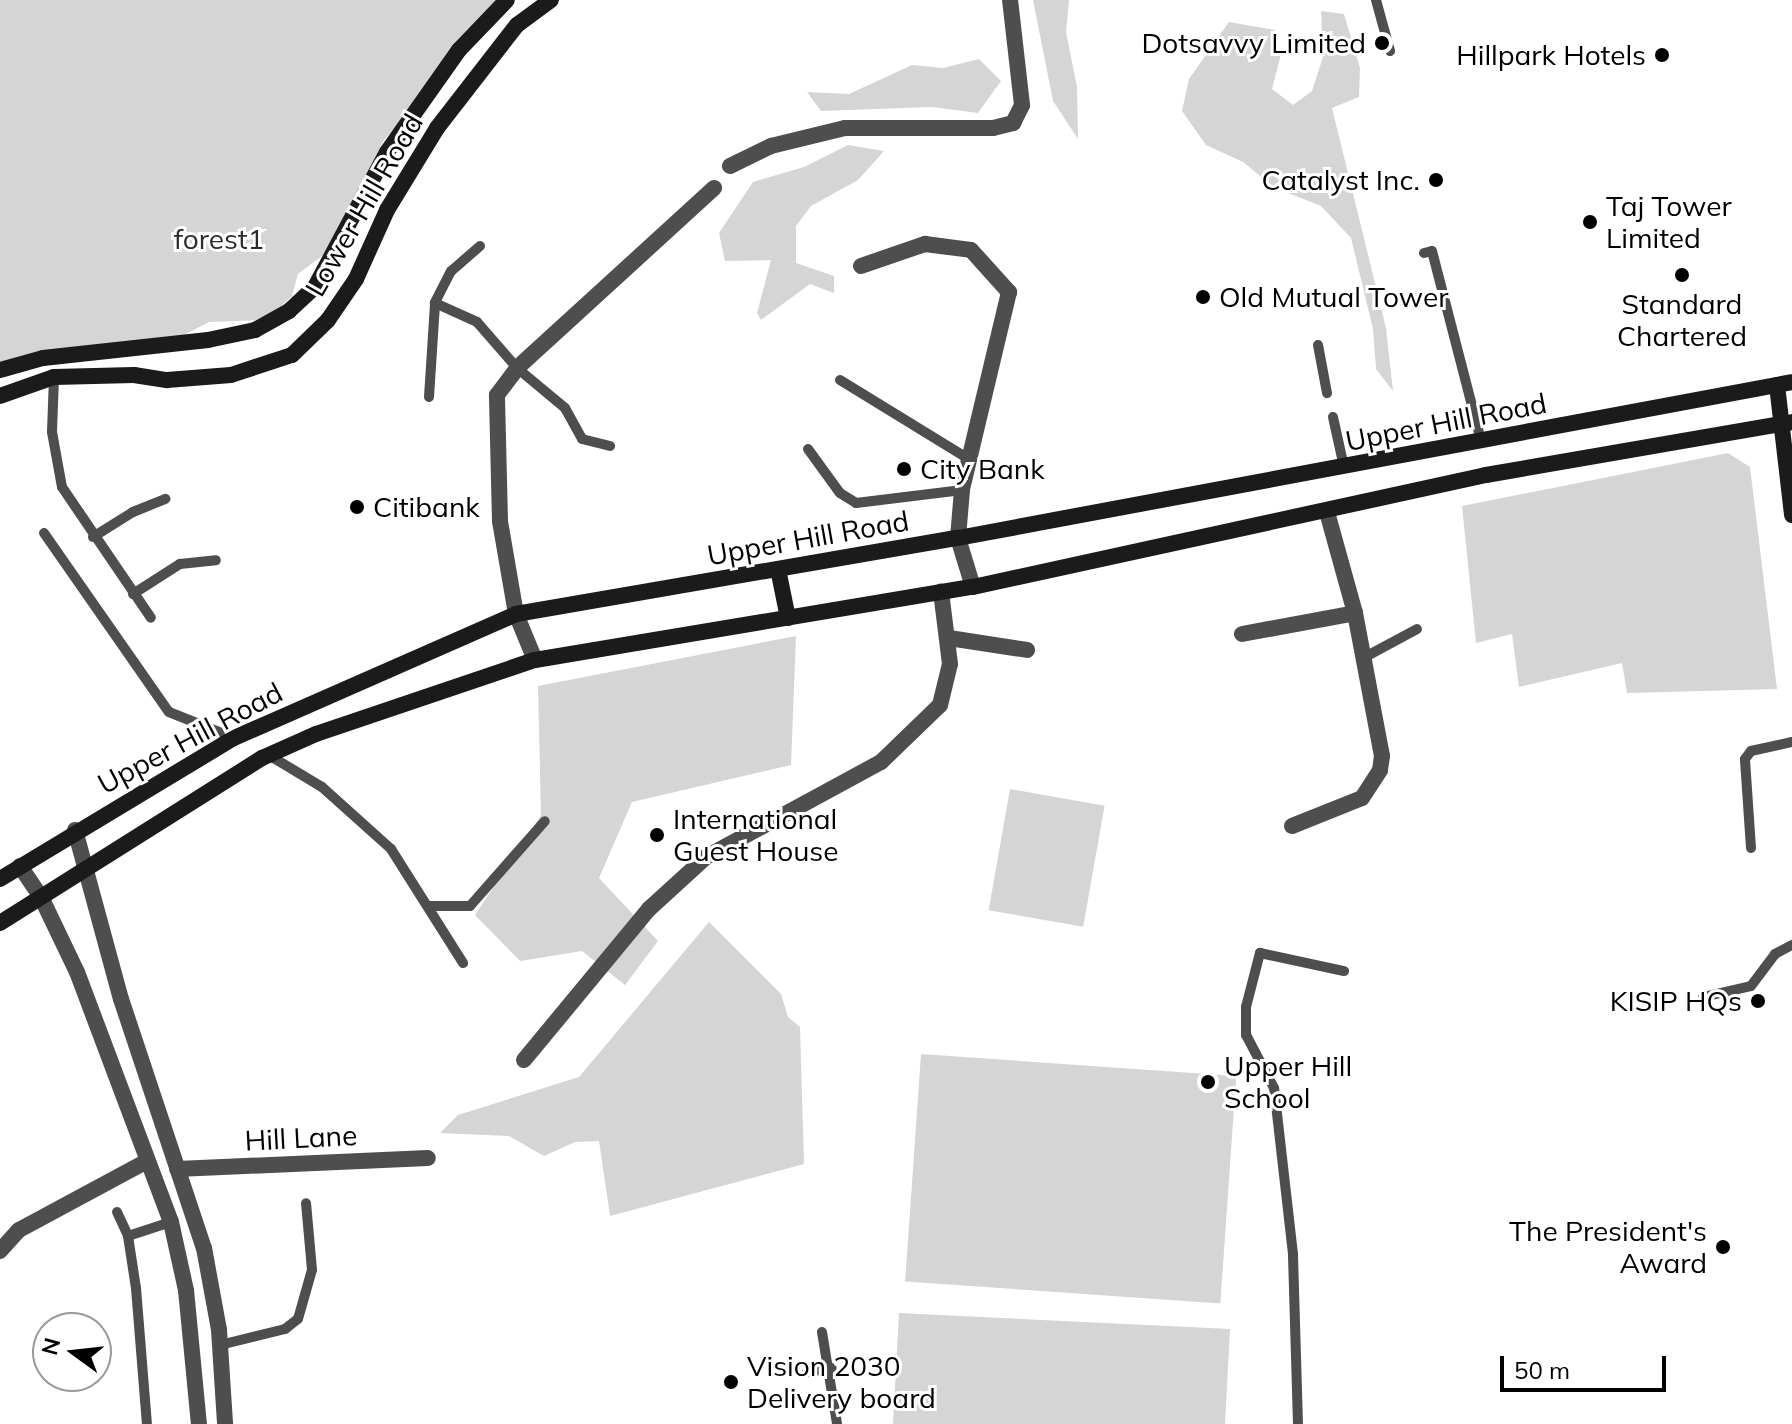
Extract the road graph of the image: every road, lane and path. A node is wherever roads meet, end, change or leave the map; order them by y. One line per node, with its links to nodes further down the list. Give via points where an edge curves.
1 (507, 0): 14 (street, Lower Hill Road, via 459,50 405,127 315,287 289,311 255,330 220,338 43,358)
2 (551, 0): 15 (street, Lower Hill Road, via 517,25 437,128 387,210 356,279 328,320 292,355 231,375 167,380 134,375)
3 (1010, 0): 6 (street, via 1022,105 1013,123 993,128 845,128 771,146)
4 (1376, 0): 5 (lane)
5 (1390, 51)
6 (730, 166)
7 (714, 188): 13 (street)
8 (480, 246): 11 (lane, via 451,271)
9 (1424, 253): 23 (lane, via 1432,251)
10 (861, 266): 26 (street, via 925,244 971,250 1009,292)
11 (435, 303): 13 (lane, via 477,322); 20 (lane)
12 (1318, 345): 18 (lane)
13 (517, 368): 24 (lane, via 565,408 582,439); 41 (street, via 503,382 495,412 500,521)
14 (0, 370)
15 (54, 377): 19 (street, Lower Hill Road); 33 (lane, via 52,432 62,487)
16 (840, 380): 26 (lane)
17 (1785, 384): 22 (street); 23 (street, Upper Hill Road)
18 (1327, 393)
19 (0, 396)
20 (429, 397)
21 (1333, 417): 27 (lane)
22 (1786, 423): 30 (street, Upper Hill Road, via 1486,475); 31 (street)
23 (1481, 441): 27 (street, Upper Hill Road)
24 (610, 446)
25 (808, 449): 28 (lane, via 840,493 856,503)
26 (969, 459): 28 (street)
27 (1344, 467): 34 (street, Upper Hill Road)
28 (962, 490): 34 (street)
29 (166, 499): 33 (lane)
30 (1327, 512): 37 (street, Upper Hill Road); 40 (street)
31 (1792, 515)
32 (44, 533): 50 (lane, via 169,712)
33 (93, 537): 39 (lane)
34 (958, 538): 36 (street, Upper Hill Road); 37 (street)
35 (216, 560): 39 (lane, via 180,564)
36 (778, 569): 41 (street, Upper Hill Road); 43 (street)
37 (973, 587): 38 (street, Upper Hill Road)
38 (941, 592): 43 (street, Upper Hill Road); 46 (street)
39 (133, 594): 42 (lane)
40 (1355, 613): 45 (street); 48 (street)
41 (516, 614): 49 (street); 50 (street, Upper Hill Road)
42 (151, 618)
43 (788, 618): 49 (street, Upper Hill Road)
44 (1417, 629): 48 (lane)
45 (1242, 634)
46 (949, 638): 47 (street); 67 (street, via 946,687 940,705 923,722 881,762 706,857 649,909)
47 (1027, 650)
48 (1365, 657): 54 (street, via 1381,738 1380,770 1362,798)
49 (535, 660): 52 (street, Upper Hill Road, via 456,684)
50 (234, 738): 55 (street, Upper Hill Road)
51 (1792, 742): 56 (lane, via 1751,751 1745,759)
52 (262, 758): 58 (street, Upper Hill Road); 61 (lane, via 272,757 342,802 391,849)
53 (545, 821): 61 (lane, via 470,906)
54 (1292, 826)
55 (75, 830): 57 (street, Upper Hill Road); 58 (street)
56 (1751, 848)
57 (20, 866): 59 (street, Upper Hill Road); 60 (street)
58 (83, 870): 60 (street, Upper Hill Road); 70 (street)
59 (0, 879)
60 (41, 897): 62 (street, Upper Hill Road); 69 (street, via 77,972)
61 (431, 906): 64 (lane)
62 (0, 923)
63 (1792, 945): 66 (lane, via 1775,954 1751,986)
64 (463, 963)
65 (1344, 971): 84 (lane, via 1260,953 1246,1007 1246,1035 1274,1088 1293,1254)
66 (1703, 997)
67 (524, 1060)
68 (428, 1158): 70 (street, Hill Lane)
69 (147, 1161): 73 (street); 75 (street, via 19,1230)
70 (177, 1169): 77 (street, via 204,1248)
71 (306, 1203): 77 (lane, via 312,1270 298,1319 285,1329)
72 (117, 1212): 74 (lane)
73 (171, 1222): 74 (lane); 81 (street, via 188,1301)
74 (128, 1236): 80 (lane)
75 (0, 1251)
76 (822, 1332): 78 (lane)
77 (220, 1345): 82 (street)
78 (832, 1368): 79 (lane); 83 (lane)
79 (807, 1372)
80 (147, 1424)
81 (199, 1424)
82 (225, 1424)
83 (837, 1424)
84 (1298, 1424)

